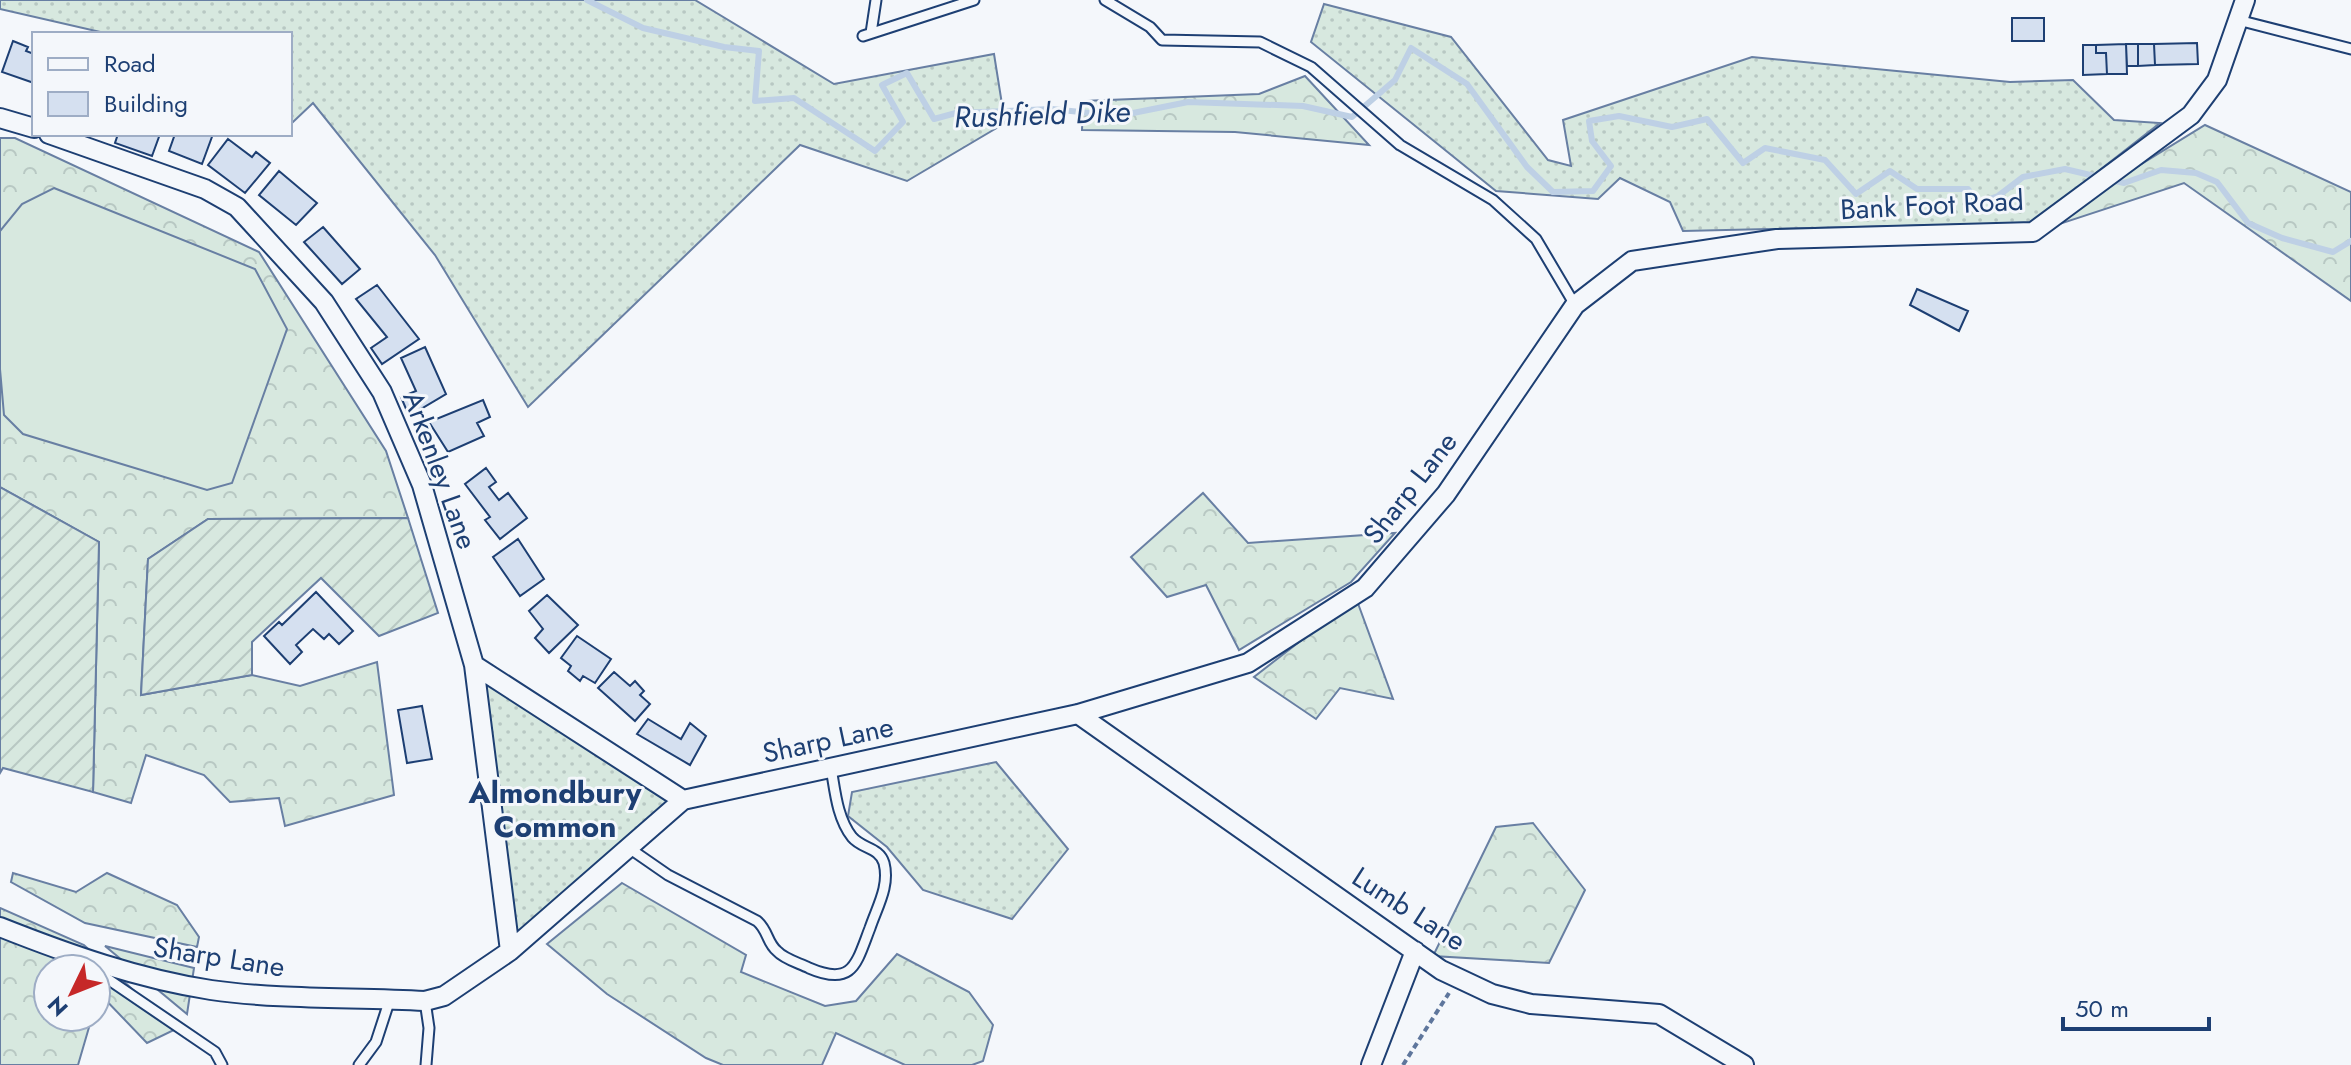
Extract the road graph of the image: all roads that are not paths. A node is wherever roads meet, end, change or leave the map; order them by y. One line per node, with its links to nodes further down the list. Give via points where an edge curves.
1 (876, 0): 2 (lane, via 867,34)
2 (974, 0)
3 (1105, 0): 10 (lane, via 1162,40 1260,42 1311,67 1400,145 1493,200 1536,239)
4 (2245, 0): 5 (street, Bank Foot Road)
5 (2238, 20): 6 (lane); 10 (street, Bank Foot Road, via 2217,80 2191,115 2033,232 1777,239 1632,261)
6 (2351, 49)
7 (0, 118): 8 (street)
8 (32, 127)
9 (55, 136): 11 (street, Arkenley Lane, via 205,189 237,207 324,302 382,392 422,485)
10 (1575, 305): 12 (street, Sharp Lane, via 1446,494 1365,588 1248,663)
11 (474, 665): 14 (street); 17 (street, Arkenley Lane)
12 (1078, 714): 13 (street, Sharp Lane); 18 (street, Lumb Lane)
13 (831, 768): 14 (street, Sharp Lane); 15 (lane, via 847,828 854,839 878,853 885,872 885,886 855,965 841,976 778,953 757,921 668,875)
14 (683, 800): 15 (street, Sharp Lane)
15 (629, 848): 17 (street, Sharp Lane)
16 (0, 927): 19 (street, Sharp Lane)
17 (510, 951): 23 (street, Sharp Lane, via 444,996)
18 (1415, 951): 27 (street); 28 (street, Lumb Lane, via 1492,994 1531,1004 1659,1014)
19 (65, 953)
20 (112, 966): 22 (street, Sharp Lane, via 210,989)
21 (112, 982): 24 (lane, via 215,1052)
22 (390, 999): 23 (street, Sharp Lane); 25 (lane, via 376,1042)
23 (425, 1001): 26 (lane)
24 (222, 1065)
25 (359, 1065)
26 (426, 1065)
27 (1371, 1065)
28 (1744, 1065)

